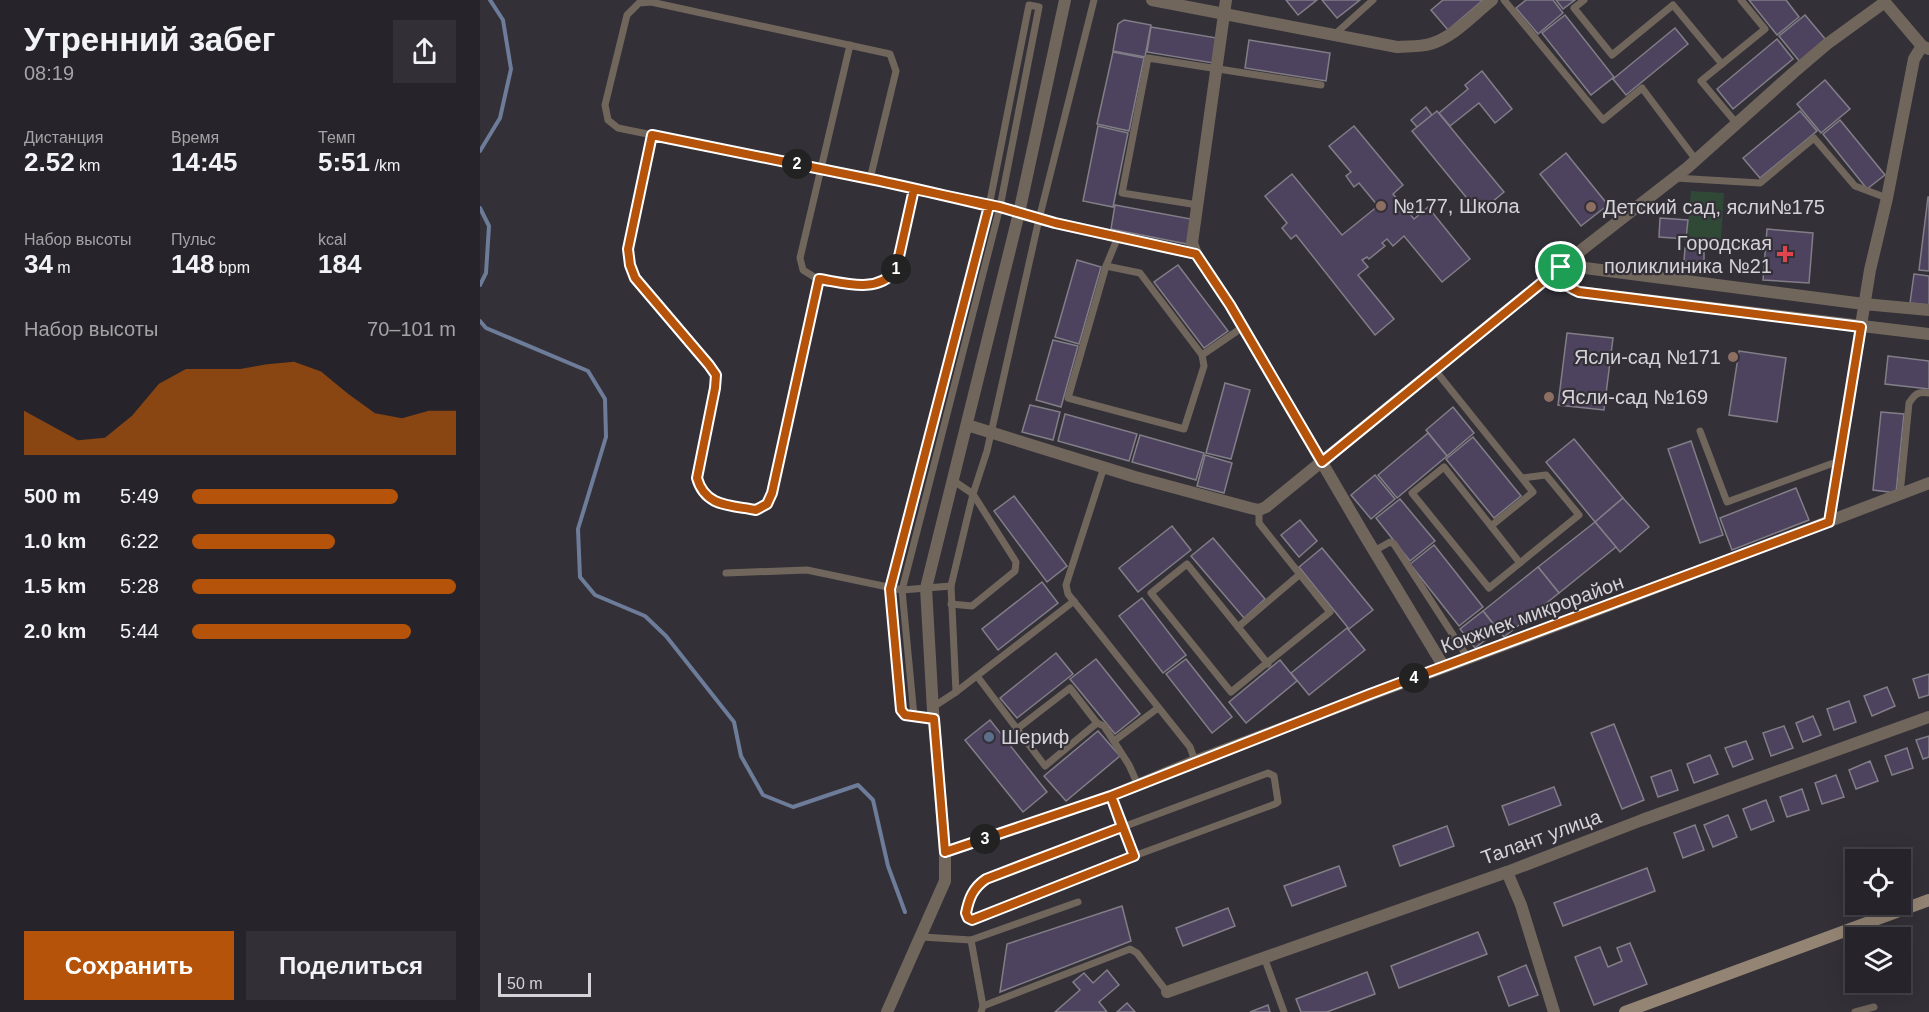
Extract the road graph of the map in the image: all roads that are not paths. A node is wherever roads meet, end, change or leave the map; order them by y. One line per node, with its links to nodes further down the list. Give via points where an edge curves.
1 (1065, 0): 30 (street)
2 (1094, 0): 31 (lane)
3 (1152, 0): 12 (street)
4 (1226, 0): 12 (street)
5 (1373, 0): 13 (lane)
6 (1492, 0): 13 (street, via 1454,32 1429,45 1397,47)
7 (1504, 0): 21 (lane, via 1603,120 1642,88)
8 (1584, 0): 11 (lane, via 1574,8 1612,55)
9 (1741, 0): 16 (lane, via 1765,29)
10 (1884, 1): 15 (street); 19 (street, via 1827,44)
11 (1676, 2): 16 (lane)
12 (1224, 14): 13 (street); 17 (street)
13 (1332, 36)
14 (849, 45): 20 (lane, via 651,2 639,3 627,15 605,105 608,120 618,128); 22 (lane); 24 (lane, via 890,54 895,63)
15 (1925, 47): 26 (street, via 1914,59)
16 (1722, 64): 19 (lane, via 1701,81)
17 (1216, 69): 18 (lane); 27 (street); 27 (lane, via 1148,58 1122,193)
18 (1321, 85)
19 (1737, 124): 21 (street)
20 (652, 135): 22 (lane); 36 (lane, via 628,249 630,265 635,278 716,375 697,478 700,489 715,502 756,510 767,504)
21 (1696, 160): 23 (street)
22 (821, 169): 24 (lane); 36 (lane, via 800,258 803,270)
23 (1675, 178): 26 (lane, via 1760,183 1814,138 1855,186); 34 (street)
24 (870, 179): 25 (lane)
25 (914, 189): 28 (lane); 36 (lane, via 896,270 889,278 875,285)
26 (1887, 198): 37 (street)
27 (1198, 205): 33 (street, via 1192,243)
28 (989, 206): 29 (lane); 29 (lane, via 1029,5 1039,7); 65 (lane)
29 (1000, 207): 30 (lane); 66 (lane)
30 (1019, 213): 31 (street); 45 (street)
31 (1039, 219): 32 (street); 47 (lane)
32 (1118, 237): 33 (street); 35 (lane)
33 (1196, 254): 39 (street)
34 (1565, 263): 37 (street); 40 (street, via 1561,278 1566,287 1579,292); 43 (street)
35 (1106, 266): 42 (lane, via 1140,273); 42 (lane, via 1068,398 1184,429 1204,366)
36 (819, 279)
37 (1864, 304): 38 (street); 40 (street)
38 (1929, 310)
39 (1243, 327): 42 (lane); 49 (street)
40 (1861, 327): 41 (street); 48 (street)
41 (1929, 334)
42 (1202, 355)
43 (1435, 370): 49 (street); 51 (lane)
44 (1929, 393): 55 (lane, via 1914,395 1909,403)
45 (967, 426): 47 (street); 52 (street)
46 (1700, 431): 48 (lane, via 1727,502)
47 (989, 433): 50 (street); 54 (lane)
48 (1840, 460): 57 (street)
49 (1322, 462): 56 (street); 59 (street)
50 (1104, 467): 56 (street); 67 (lane, via 1066,585)
51 (1522, 478): 58 (lane, via 1533,492); 60 (lane, via 1546,475 1579,515)
52 (954, 481): 54 (lane); 64 (street)
53 (1929, 483): 55 (street, Кокжиек микрорайон)
54 (973, 494): 63 (lane); 68 (lane, via 1016,562 1015,571 972,606)
55 (1900, 494): 57 (street, Кокжиек микрорайон)
56 (1259, 510): 62 (lane, via 1259,523)
57 (1829, 522): 70 (street, Кокжиек микрорайон)
58 (1491, 526): 60 (lane); 60 (lane, via 1444,467 1412,493 1490,588)
59 (1374, 551): 70 (lane, via 1394,544); 72 (street)
60 (1520, 563)
61 (726, 573): 65 (lane, via 807,570)
62 (1299, 575): 69 (lane); 71 (lane, via 1330,612)
63 (951, 586): 64 (lane); 68 (lane)
64 (926, 588): 66 (lane); 76 (street)
65 (890, 589): 66 (lane); 77 (lane, via 901,710)
66 (902, 590): 77 (lane)
67 (1074, 601): 73 (lane); 75 (lane)
68 (951, 604): 74 (lane)
69 (1238, 627): 71 (lane); 71 (lane, via 1187,564 1151,593 1231,692)
70 (1468, 658): 72 (street, Кокжиек микрорайон)
71 (1268, 664)
72 (1444, 667): 82 (street, Кокжиек микрорайон)
73 (977, 676): 74 (lane); 80 (lane)
74 (956, 692): 76 (lane)
75 (1158, 708): 81 (lane); 82 (lane, via 1190,747)
76 (933, 713): 77 (lane); 86 (street)
77 (914, 716)
78 (1929, 717): 88 (street, Талант улица)
79 (1097, 723): 80 (lane, via 1070,688); 80 (lane, via 1045,766); 81 (lane, via 1104,726)
80 (1017, 729)
81 (1114, 741): 83 (lane)
82 (1196, 762): 83 (street, Кокжиек микрорайон)
83 (1138, 785): 84 (street, Кокжиек микрорайон)
84 (1111, 796): 85 (lane); 86 (street, Кокжиек микрорайон)
85 (1122, 827): 87 (lane); 87 (lane, via 1268,773 1274,777 1279,800 1275,804); 87 (lane, via 986,879 972,891 968,918 975,919)
86 (945, 852): 91 (street, via 945,882)
87 (1134, 856)
88 (1507, 872): 93 (street, Талант улица); 99 (street)
89 (1929, 900): 100 (main road)
90 (1078, 902): 92 (lane)
91 (922, 936): 92 (lane); 97 (street)
92 (971, 940): 96 (lane)
93 (1264, 957): 94 (street, Талант улица); 98 (lane)
94 (1167, 992): 96 (lane, via 1130,949)
95 (1874, 1007): 101 (lane)
96 (982, 1009)
97 (887, 1012)
98 (1284, 1012)
99 (1554, 1012)
100 (1625, 1012)
101 (1855, 1012)

